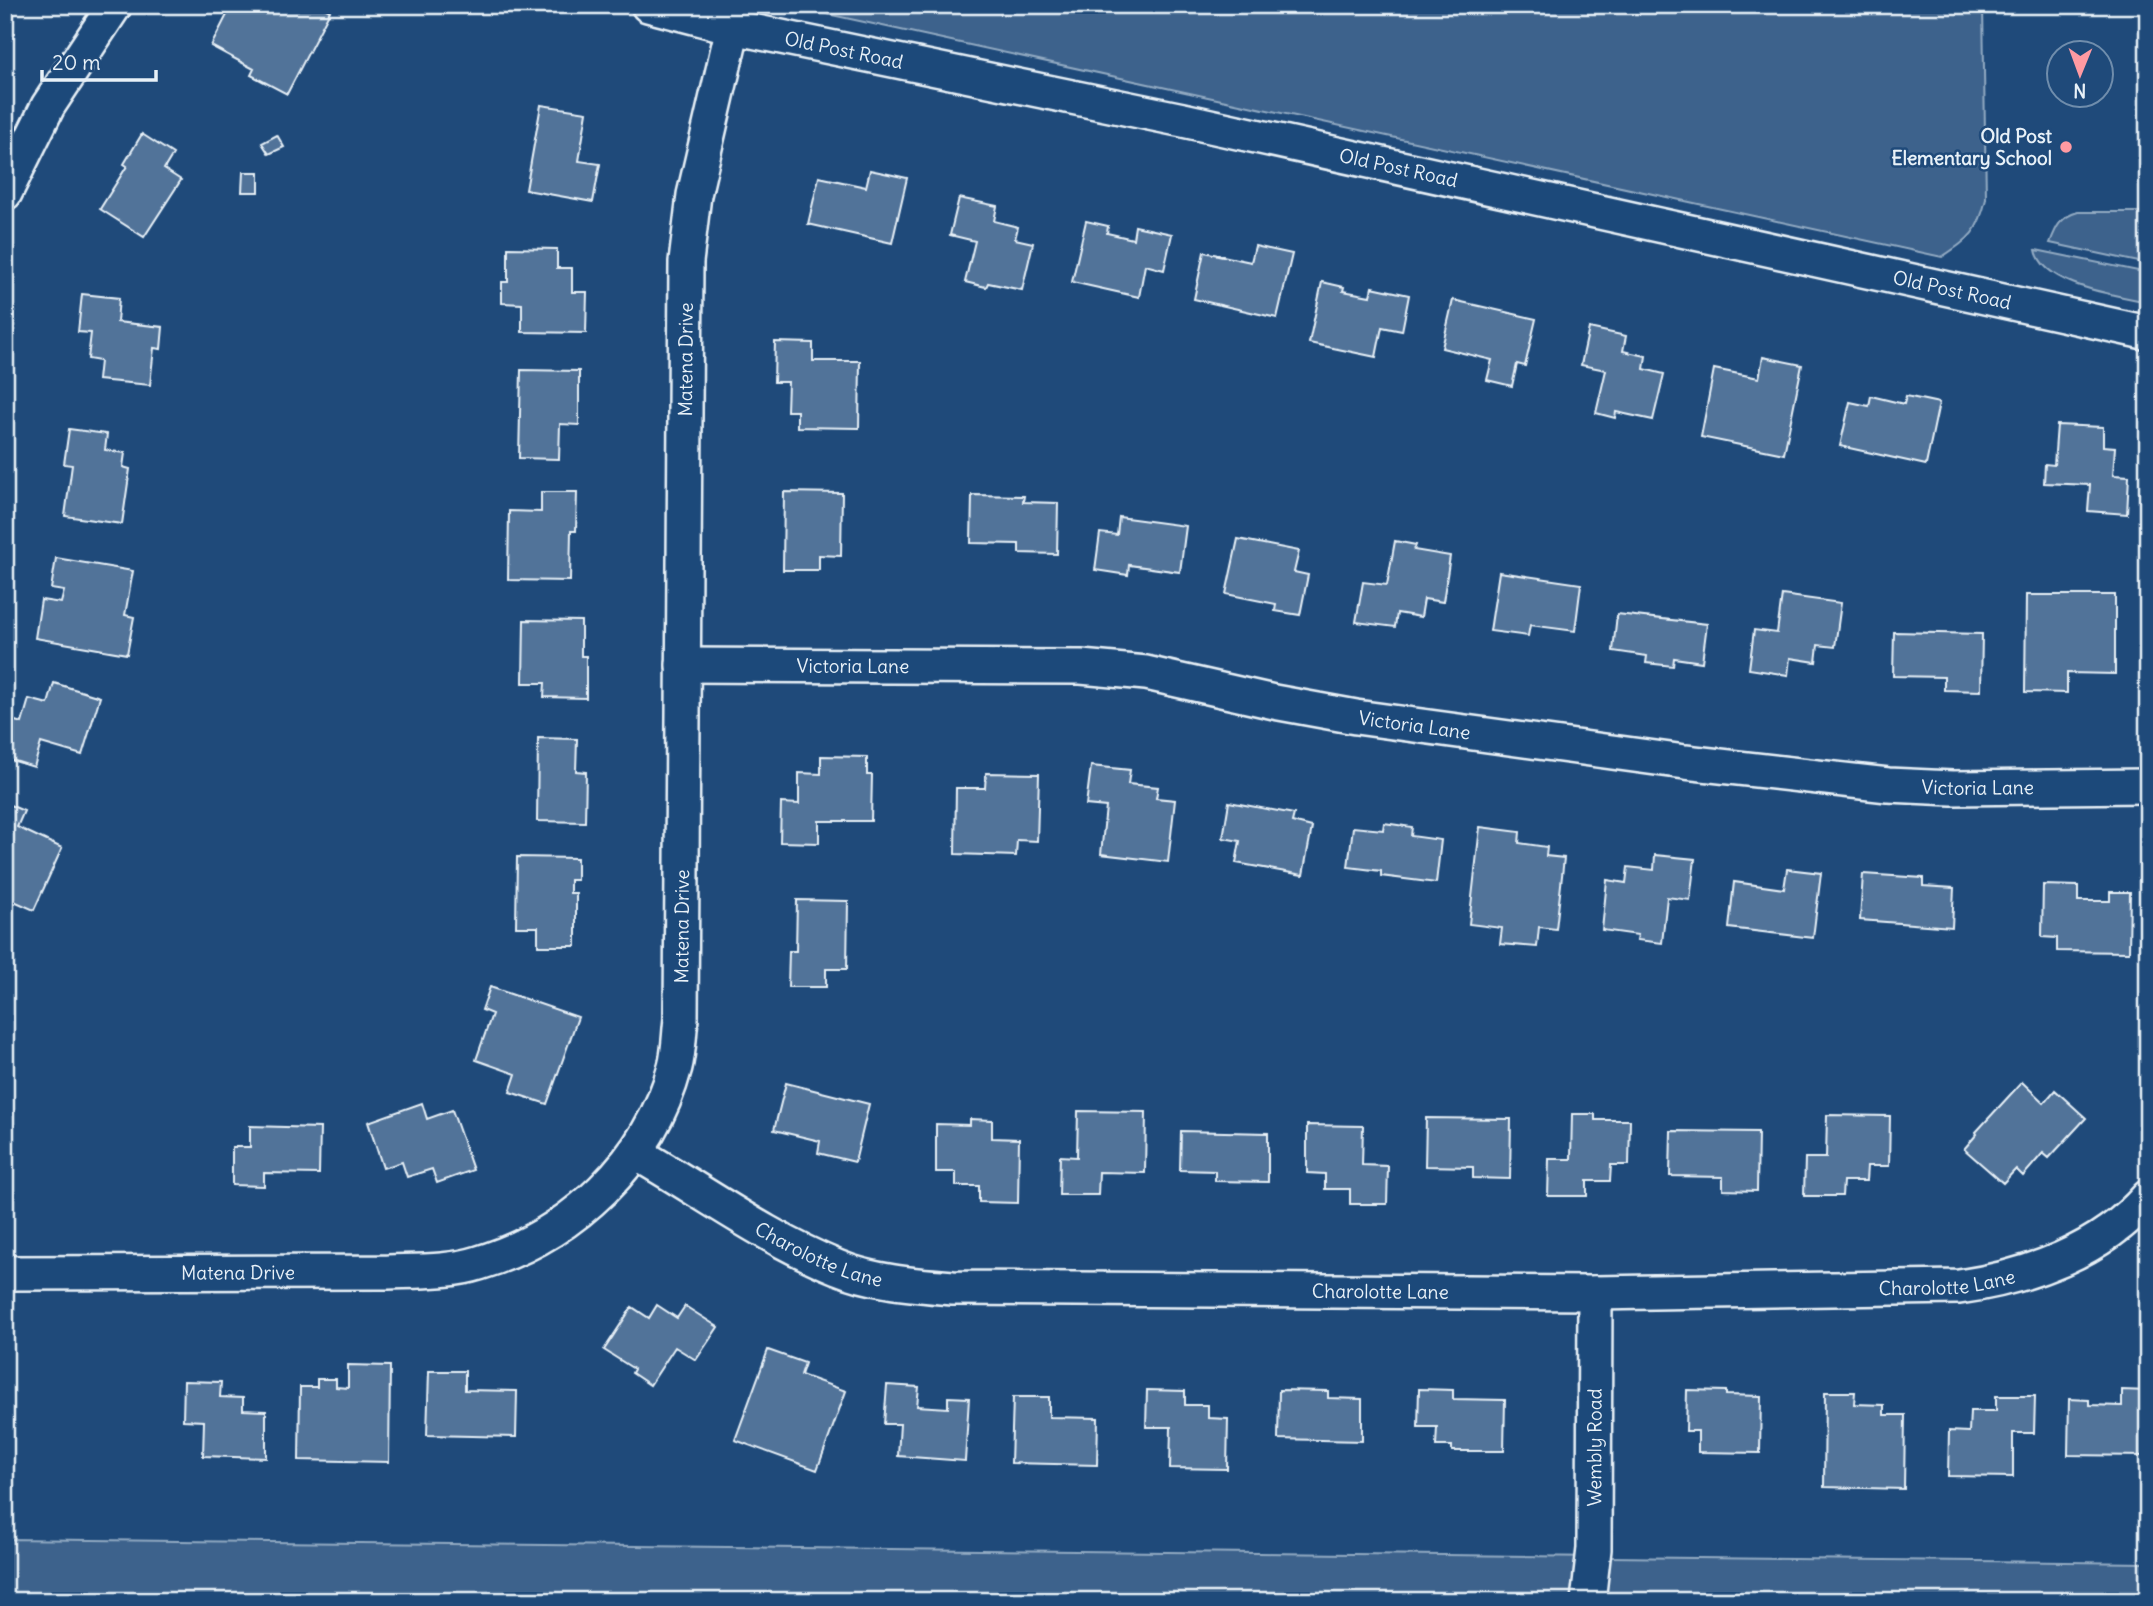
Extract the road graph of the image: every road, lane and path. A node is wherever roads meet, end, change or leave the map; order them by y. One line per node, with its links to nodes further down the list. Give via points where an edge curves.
1 (115, 5): 4 (street, via 48,106)
2 (648, 5): 3 (street, Old Post Road)
3 (733, 27): 5 (street, Old Post Road, via 1183,120); 6 (street, Matena Drive, via 694,195 686,262)
4 (5, 193)
5 (2148, 333)
6 (683, 665): 7 (street, Victoria Lane, via 1081,667 1146,673 1356,718 1888,785); 8 (street, Matena Drive, via 680,1030 676,1064 661,1111)
7 (2148, 786)
8 (636, 1153): 10 (street, Matena Drive, via 601,1192 568,1219 520,1247 477,1264 388,1272); 11 (street, Charolotte Lane, via 839,1268 897,1283 953,1288)
9 (2144, 1208): 11 (street, Charolotte Lane, via 2102,1238 2025,1274 1959,1287)
10 (5, 1273)
11 (1595, 1293): 12 (street, Wembly Road, via 1594,1549)
12 (1588, 1601)

